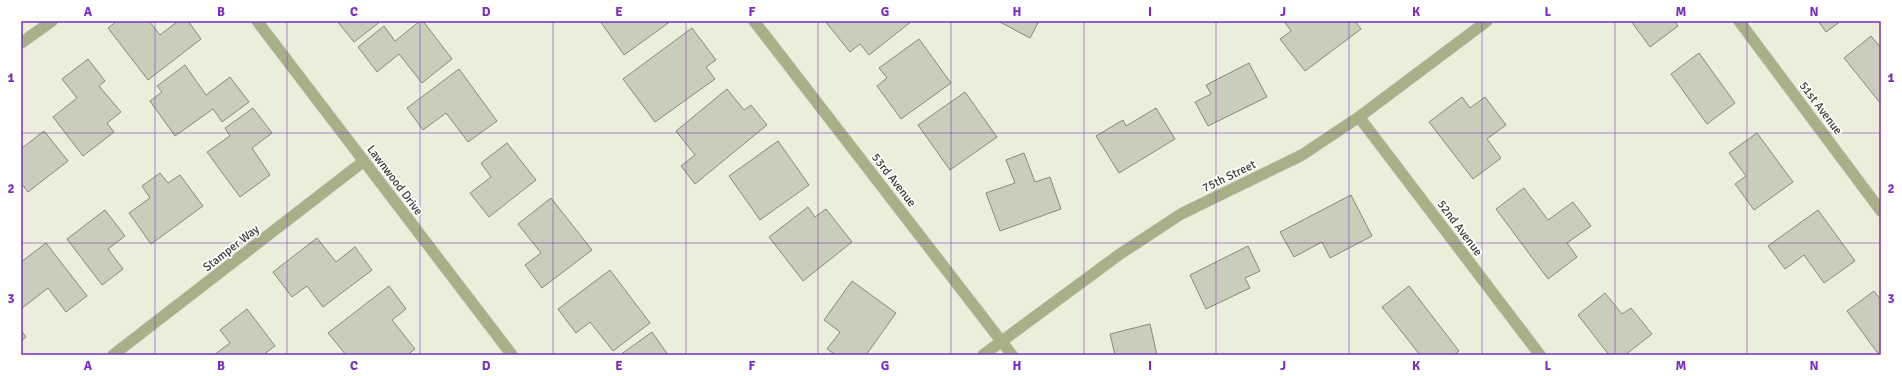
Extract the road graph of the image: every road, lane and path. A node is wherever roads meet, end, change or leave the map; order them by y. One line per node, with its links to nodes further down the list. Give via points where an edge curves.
1 (52, 21): 6 (street)
2 (257, 21): 8 (street, Lawnwood Drive)
3 (754, 21): 10 (street, 53rd Avenue)
4 (1487, 21): 7 (street, 75th Street)
5 (1739, 21): 9 (street, 51st Avenue)
6 (21, 43)
7 (1359, 117): 10 (street, 75th Street, via 1302,155 1182,214 1120,254); 15 (street, 52nd Avenue)
8 (364, 161): 11 (street, Stamper Way); 12 (street, Lawnwood Drive)
9 (1881, 211)
10 (1002, 340): 13 (street, 75th Street); 14 (street, 53rd Avenue)
11 (119, 353)
12 (512, 355)
13 (983, 355)
14 (1012, 355)
15 (1540, 355)

